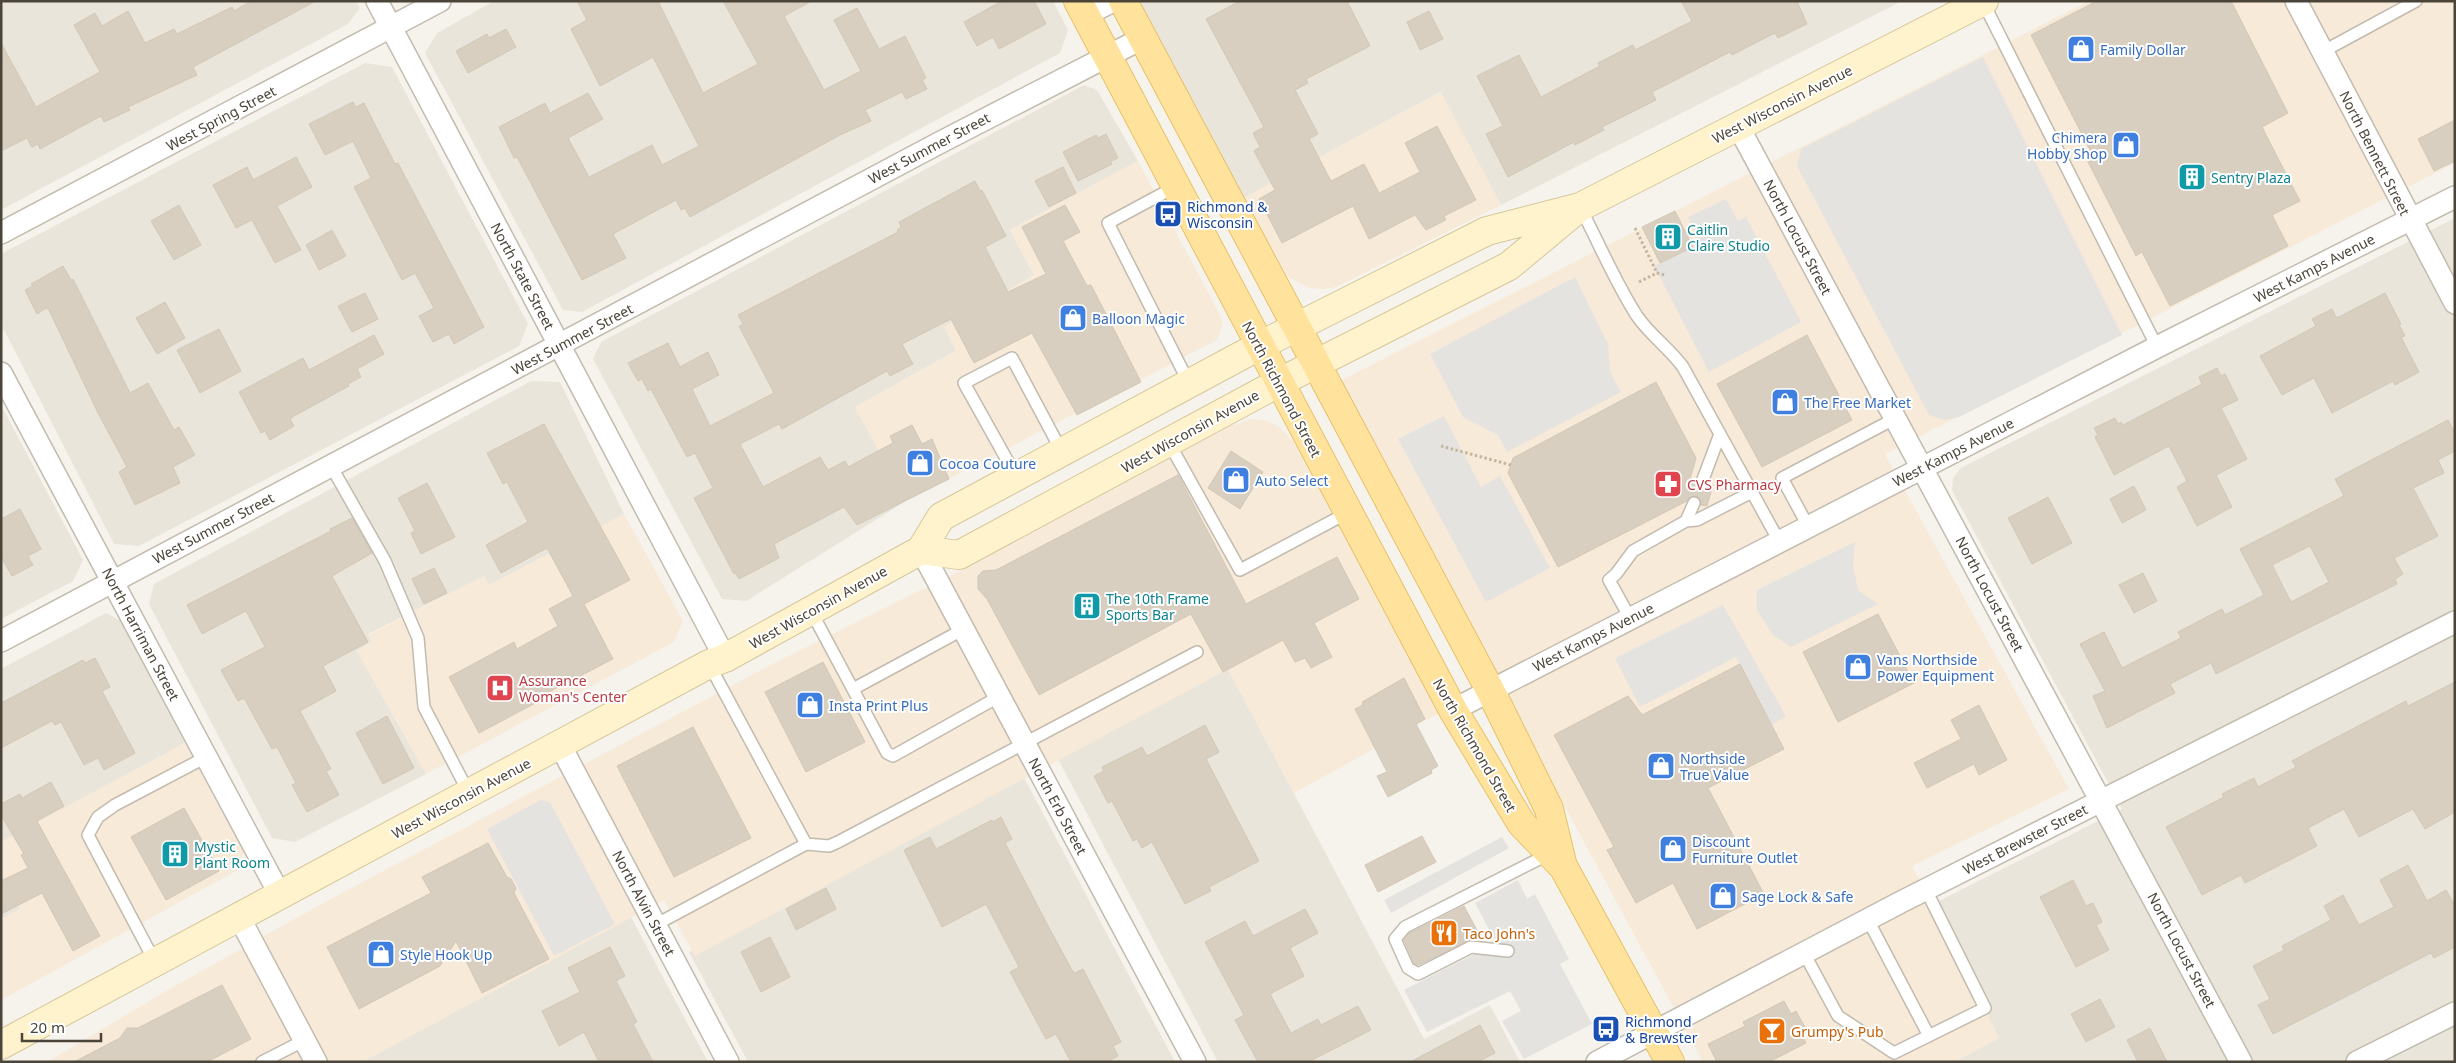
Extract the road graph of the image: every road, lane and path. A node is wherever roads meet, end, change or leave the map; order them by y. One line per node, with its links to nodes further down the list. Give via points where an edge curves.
1 (377, 1): 9 (street, North State Street)
2 (440, 1): 9 (street, West Spring Street)
3 (1113, 1): 8 (street)
4 (1123, 1): 10 (main road, North Richmond Street)
5 (1984, 1): 13 (main road, West Wisconsin Avenue); 27 (lane)
6 (2416, 1): 11 (lane)
7 (2303, 4): 11 (street, North Bennett Street)
8 (1081, 8): 12 (main road, North Richmond Street)
9 (391, 28): 19 (street, West Spring Street); 25 (street, North State Street)
10 (1143, 38): 12 (street, West Summer Street); 24 (main road, North Richmond Street)
11 (2322, 52): 17 (street, North Bennett Street)
12 (1106, 57): 14 (main road, North Richmond Street); 25 (street, West Summer Street)
13 (1738, 126): 16 (main road, West Wisconsin Avenue); 32 (street, North Locust Street)
14 (1175, 188): 26 (main road, North Richmond Street); 30 (lane, via 1108,223)
15 (2455, 197): 17 (street, West Kamps Avenue)
16 (1580, 207): 22 (lane); 24 (main road, West Wisconsin Avenue, via 1487,231); 28 (main road, West Wisconsin Avenue, via 1509,266)
17 (2410, 220): 23 (street, North Bennett Street); 27 (street, West Kamps Avenue)
18 (1634, 228): 20 (path)
19 (1, 233)
20 (1657, 272): 21 (path); 22 (path)
21 (1665, 275)
22 (1624, 290): 33 (lane, via 1637,316 1683,367)
23 (2455, 304)
24 (1296, 327): 26 (main road, West Wisconsin Avenue); 28 (main road, North Richmond Street)
25 (560, 346): 37 (street, West Summer Street); 56 (street, North State Street)
26 (1259, 346): 30 (main road, West Wisconsin Avenue); 31 (main road, North Richmond Street)
27 (2157, 347): 39 (street, West Kamps Avenue)
28 (1316, 364): 31 (main road, West Wisconsin Avenue); 58 (main road, North Richmond Street)
29 (1, 373): 49 (street, North Harriman Street)
30 (1189, 383): 36 (main road, West Wisconsin Avenue)
31 (1278, 383): 34 (main road, West Wisconsin Avenue); 44 (main road, North Richmond Street)
32 (1896, 418): 39 (street, North Locust Street); 46 (lane, via 1782,478)
33 (1720, 434): 41 (lane); 42 (lane)
34 (1169, 443): 44 (lane, via 1240,570); 48 (main road, West Wisconsin Avenue, via 959,555)
35 (1441, 446): 38 (path)
36 (1062, 452): 40 (main road, West Wisconsin Avenue); 40 (lane, via 1012,358 964,383)
37 (331, 466): 49 (street, West Summer Street); 64 (lane, via 385,561 418,638 424,707)
38 (1510, 466)
39 (1922, 467): 46 (street, West Kamps Avenue); 65 (street, North Locust Street)
40 (1016, 476): 48 (main road, West Wisconsin Avenue, via 941,517)
41 (1702, 482)
42 (1752, 492): 45 (lane, via 1697,520); 47 (lane)
43 (1694, 503): 45 (lane)
44 (1349, 512): 60 (main road, North Richmond Street)
45 (1686, 521): 51 (lane, via 1633,551 1609,580)
46 (1808, 526): 47 (street, West Kamps Avenue)
47 (1779, 541): 51 (street, West Kamps Avenue)
48 (921, 550): 50 (main road, West Wisconsin Avenue); 53 (street, North Erb Street)
49 (113, 582): 54 (street, West Summer Street); 63 (street, North Harriman Street)
50 (810, 609): 56 (main road, West Wisconsin Avenue); 57 (lane)
51 (1630, 618): 58 (street, West Kamps Avenue)
52 (2455, 622): 65 (street, West Brewster Street)
53 (964, 629): 57 (lane); 59 (street, North Erb Street)
54 (1, 641)
55 (1197, 652): 61 (lane)
56 (717, 661): 62 (main road, West Wisconsin Avenue); 66 (lane)
57 (853, 688): 59 (lane, via 887,753 893,756)
58 (1490, 690): 60 (street, West Kamps Avenue); 67 (main road, North Richmond Street, via 1549,809)
59 (1000, 696): 61 (street, North Erb Street)
60 (1453, 710): 67 (main road, North Richmond Street, via 1521,823)
61 (1025, 744): 66 (lane, via 830,846); 84 (street, North Erb Street)
62 (560, 745): 64 (main road, West Wisconsin Avenue); 72 (street, North Alvin Street)
63 (206, 757): 69 (street, North Harriman Street); 75 (lane, via 115,805 98,817 88,835)
64 (469, 793): 69 (main road, West Wisconsin Avenue)
65 (2101, 801): 68 (street, West Brewster Street); 87 (street, North Locust Street)
66 (806, 844): 72 (lane)
67 (1557, 857): 73 (lane, via 1405,927 1395,939 1408,968 1418,974 1471,947); 77 (main road, North Richmond Street)
68 (1926, 890): 71 (street, West Brewster Street); 78 (lane, via 1985,1008)
69 (280, 895): 70 (main road, West Wisconsin Avenue)
70 (239, 917): 75 (main road, West Wisconsin Avenue); 79 (street)
71 (1868, 920): 74 (street, West Brewster Street); 78 (lane)
72 (655, 925): 83 (street, North Alvin Street)
73 (1508, 951)
74 (1804, 953): 77 (street, West Brewster Street); 78 (lane, via 1838,1016 1894,1053)
75 (155, 963): 80 (main road, West Wisconsin Avenue)
76 (2455, 1013): 88 (street)
77 (1654, 1031): 85 (street, West Brewster Street); 86 (main road, North Richmond Street)
78 (1929, 1036)
79 (305, 1040): 81 (lane); 82 (street)
80 (1, 1045)
81 (262, 1062)
82 (316, 1062)
83 (728, 1062)
84 (1195, 1062)
85 (1597, 1062)
86 (1670, 1062)
87 (2242, 1062)
88 (2357, 1062)

